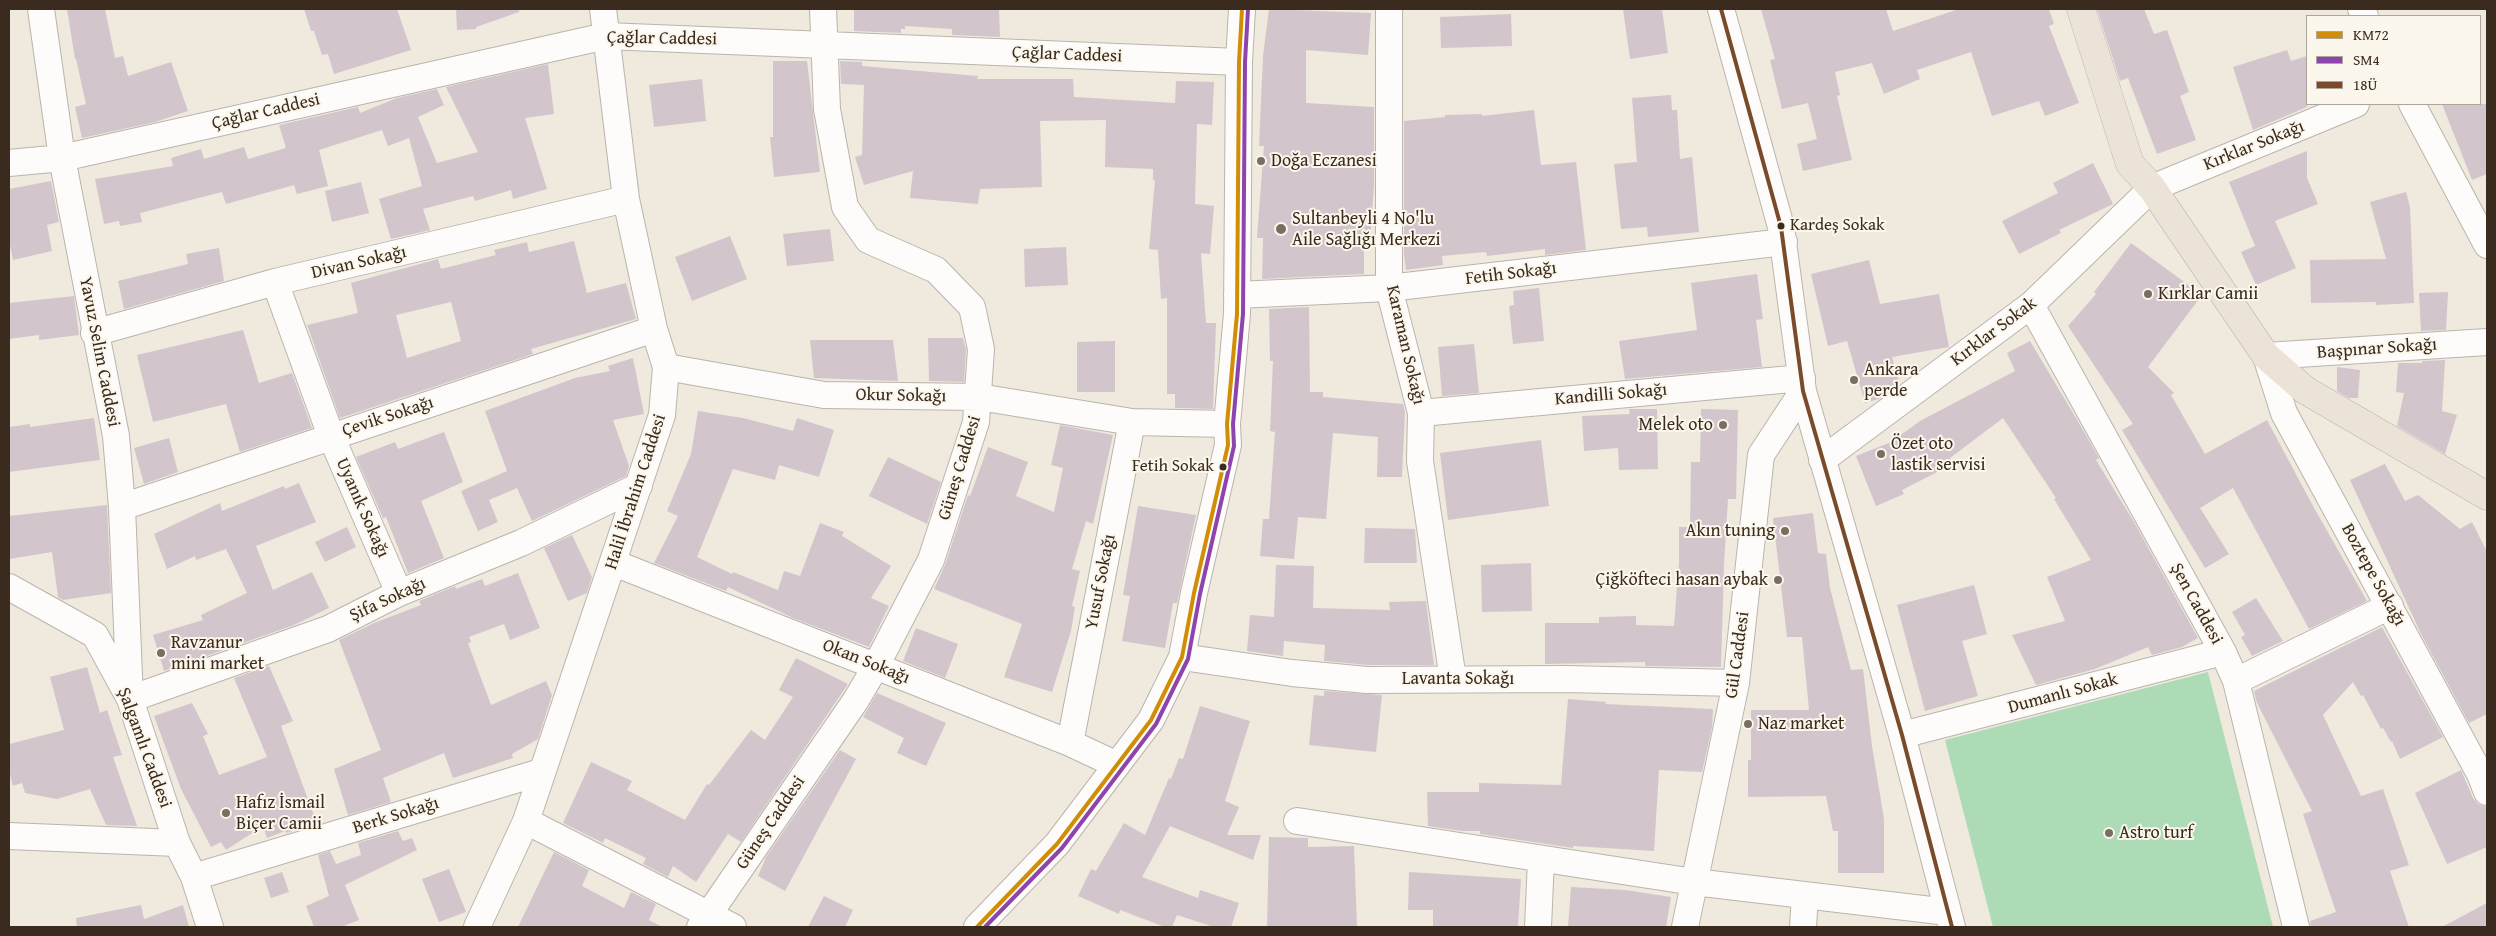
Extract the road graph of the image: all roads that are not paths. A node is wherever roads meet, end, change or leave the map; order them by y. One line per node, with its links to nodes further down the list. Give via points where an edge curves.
1 (41, 9): 13 (street, Yavuz Selim Caddesi)
2 (603, 9): 8 (street, Halil İbrahim Caddesi)
3 (823, 9): 9 (street, Güneş Caddesi)
4 (1242, 9): 10 (street)
5 (1389, 9): 20 (street, Karaman Sokağı)
6 (1720, 9): 17 (street)
7 (2081, 9): 15 (main road, via 2130,164)
8 (606, 36): 9 (street, Çağlar Caddesi); 13 (street, Çağlar Caddesi); 16 (street, Halil İbrahim Caddesi)
9 (826, 45): 10 (street, Çağlar Caddesi); 29 (street, Güneş Caddesi, via 827,109 845,207 868,240 936,270 972,307 981,349)
10 (1239, 62): 21 (street)
11 (2354, 105): 15 (street, Kırklar Sokağı)
12 (2413, 105): 18 (street)
13 (62, 158): 14 (street, Çağlar Caddesi); 24 (street, Yavuz Selim Caddesi)
14 (9, 162)
15 (2152, 188): 22 (street, Kırklar Sokak); 26 (main road)
16 (626, 199): 19 (street, Divan Sokağı); 23 (street, Halil İbrahim Caddesi)
17 (1784, 242): 20 (street, Fetih Sokağı); 28 (street)
18 (2487, 245)
19 (275, 282): 24 (street, Divan Sokağı); 33 (street, Uyanık Sokağı)
20 (1389, 288): 21 (street, Fetih Sokağı); 30 (street, Karaman Sokağı)
21 (1237, 295): 32 (street)
22 (2031, 305): 34 (street, Kırklar Sokak); 42 (street, Şen Caddesi)
23 (654, 329): 27 (street, Halil İbrahim Caddesi); 33 (street, Çevik Sokağı)
24 (94, 333): 37 (street, Yavuz Selim Caddesi, via 116,436)
25 (2487, 342): 26 (street, Başpınar Sokağı)
26 (2266, 356): 36 (main road, via 2305,390); 41 (street, Boztepe Sokağı, via 2284,414)
27 (666, 367): 29 (street, Okur Sokağı, via 824,395); 35 (street, Halil İbrahim Caddesi, via 662,415)
28 (1802, 384): 30 (street, Kandilli Sokağı); 34 (street); 47 (street, Gül Caddesi, via 1761,456)
29 (979, 397): 31 (street, Okur Sokağı); 44 (street, Güneş Caddesi, via 976,422 931,560)
30 (1421, 413): 45 (street, Karaman Sokağı, via 1420,461)
31 (1132, 422): 32 (street, Okur Sokağı); 50 (street, Yusuf Sokağı)
32 (1227, 424): 43 (street, via 1228,445)
33 (331, 436): 37 (street, Çevik Sokağı); 40 (street, Uyanık Sokağı)
34 (1822, 460): 49 (street)
35 (639, 486): 38 (street, Halil İbrahim Caddesi); 40 (street, Şifa Sokağı, via 521,543)
36 (2487, 496)
37 (122, 507): 48 (street, Yavuz Selim Caddesi)
38 (614, 563): 44 (street, Okan Sokağı); 52 (street, Halil İbrahim Caddesi)
39 (9, 587): 48 (street, Şalgamlı Caddesi, via 95,635)
40 (399, 593): 48 (street, Şifa Sokağı, via 328,629)
41 (2390, 606): 46 (street); 53 (street, Boztepe Sokağı)
42 (2222, 652): 46 (street, Şen Caddesi); 49 (street, Dumanlı Sokak)
43 (1182, 657): 45 (street, Lavanta Sokağı, via 1358,679); 51 (street, via 1151,720)
44 (876, 666): 50 (street, Okan Sokağı); 63 (street, Güneş Caddesi)
45 (1453, 679): 47 (street, Lavanta Sokağı)
46 (2236, 681): 71 (street, Şen Caddesi)
47 (1736, 683): 60 (street, Gül Caddesi)
48 (130, 699): 57 (street, Şalgamlı Caddesi)
49 (1902, 735): 62 (street)
50 (1070, 743): 51 (street, Okan Sokağı)
51 (1117, 765): 67 (street, via 1057,844)
52 (541, 772): 54 (street, Halil İbrahim Caddesi); 59 (street, Berk Sokağı)
53 (2487, 790)
54 (526, 821): 63 (street); 65 (street, Halil İbrahim Caddesi)
55 (1296, 821): 58 (street)
56 (9, 836): 57 (street)
57 (177, 843): 59 (street, Şalgamlı Caddesi)
58 (1541, 860): 60 (street); 68 (street)
59 (194, 878): 64 (street, Şalgamlı Caddesi)
60 (1694, 882): 61 (street); 69 (street, Gül Caddesi)
61 (1805, 895): 62 (street); 70 (street)
62 (1950, 920)
63 (704, 921): 66 (street)
64 (210, 927)
65 (477, 927)
66 (732, 927)
67 (977, 927)
68 (1538, 927)
69 (1685, 927)
70 (1803, 927)
71 (2296, 927)

